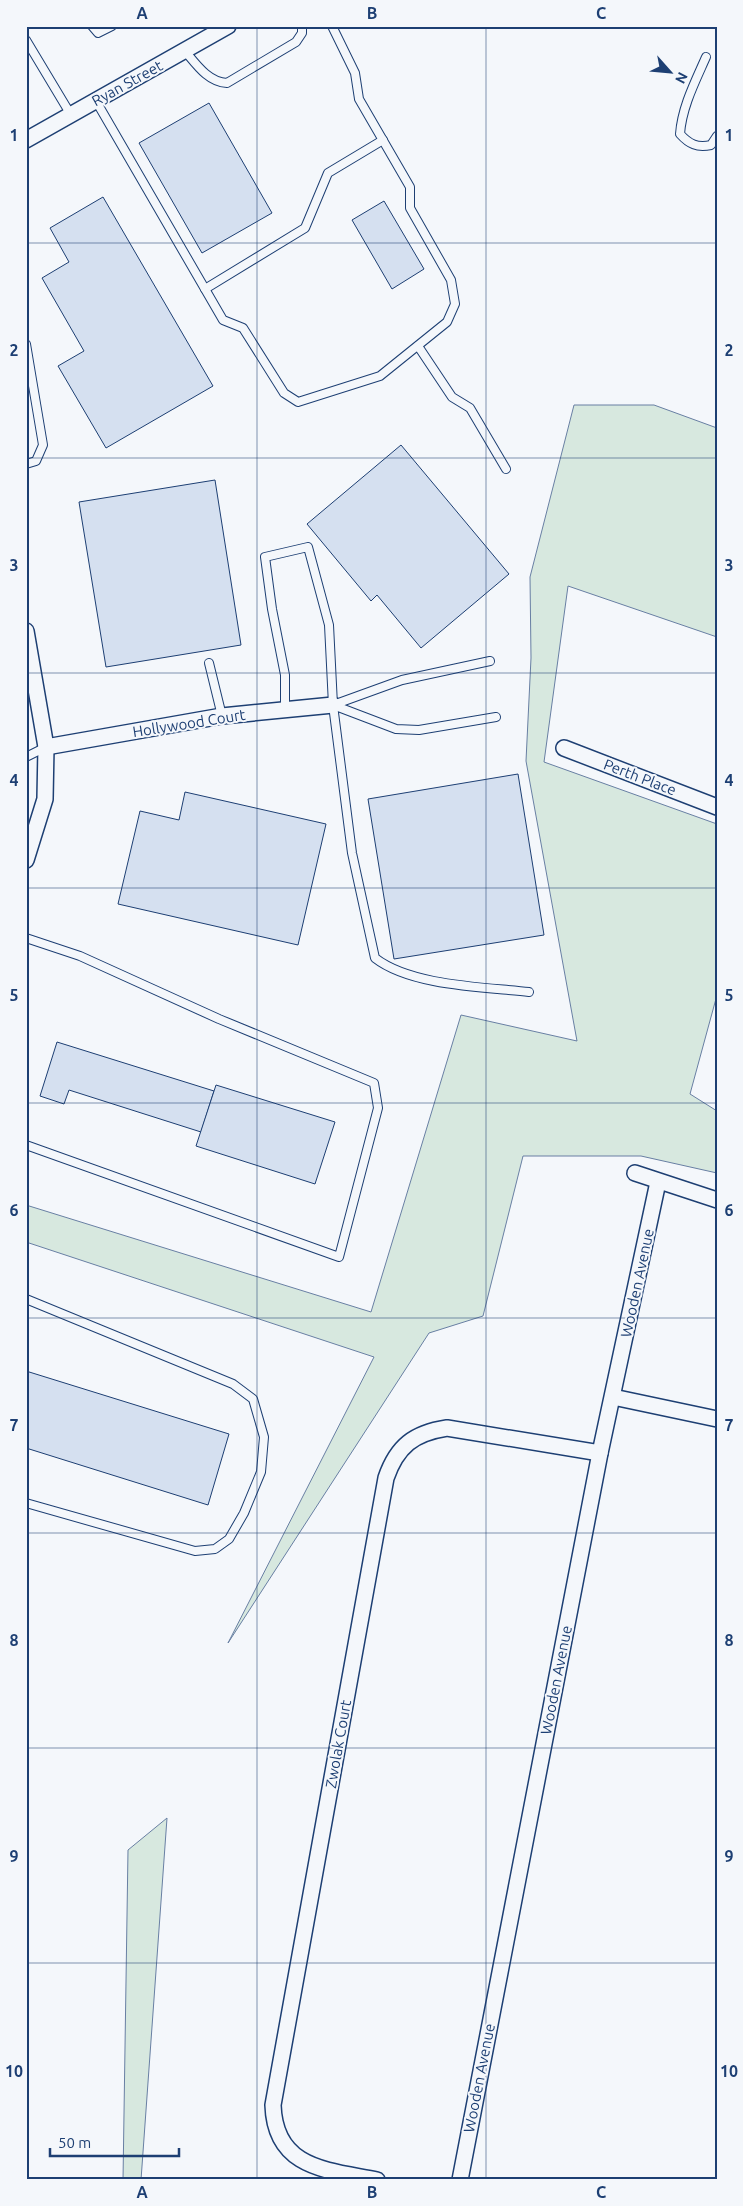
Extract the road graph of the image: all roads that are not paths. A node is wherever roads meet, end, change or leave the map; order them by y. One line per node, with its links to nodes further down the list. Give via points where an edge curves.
1 (92, 26): 2 (lane, via 98,33)
2 (112, 26)
3 (228, 26): 7 (street, Ryan Street)
4 (302, 26): 7 (lane, via 296,42 227,83 218,82 199,68)
5 (332, 26): 13 (lane, via 355,73 359,99)
6 (26, 40): 10 (lane)
7 (185, 51): 9 (street, Ryan Street)
8 (706, 57): 11 (lane, via 690,92 680,134 686,142 700,147 711,145)
9 (96, 101): 10 (street, Ryan Street); 14 (lane)
10 (71, 115): 12 (street, Ryan Street)
11 (717, 136)
12 (26, 140)
13 (383, 140): 14 (lane, via 328,172 305,228); 15 (lane, via 410,188 410,208 452,280 455,304 447,322)
14 (205, 289): 15 (lane, via 222,320 243,328 284,393 298,402 380,376)
15 (418, 346): 18 (lane, via 452,397 470,408)
16 (27, 349): 17 (lane, via 42,445 36,461)
17 (26, 464)
18 (506, 469)
19 (26, 635): 26 (street)
20 (490, 661): 22 (lane, via 402,680)
21 (209, 663): 24 (lane)
22 (334, 705): 23 (street, Hollywood Court); 23 (lane, via 329,625 308,547 265,557 285,675); 25 (lane, via 396,729 419,730); 32 (lane, via 352,853 375,958 386,967 424,979)
23 (285, 710): 24 (street, Hollywood Court)
24 (222, 716): 26 (street, Hollywood Court)
25 (496, 717)
26 (46, 747): 28 (lane); 30 (street, via 44,799)
27 (564, 748): 29 (street, Perth Place)
28 (26, 757)
29 (717, 807)
30 (26, 860)
31 (26, 938): 33 (lane, via 80,956 219,1019 374,1083 378,1108 339,1257)
32 (529, 992)
33 (26, 1145)
34 (635, 1173): 35 (street)
35 (658, 1182): 36 (street); 38 (street, Wooden Avenue)
36 (717, 1200)
37 (26, 1299): 41 (lane, via 234,1384 253,1400 264,1437 261,1472 244,1513 230,1539 215,1550 195,1551)
38 (613, 1397): 39 (street); 40 (street, Wooden Avenue)
39 (717, 1419)
40 (600, 1454): 42 (street, Zwolak Court, via 447,1428 428,1431 410,1440 396,1454 386,1478 274,2105 278,2135 294,2156 317,2168); 43 (street, Wooden Avenue)
41 (26, 1504)
42 (376, 2180)
43 (460, 2180)

